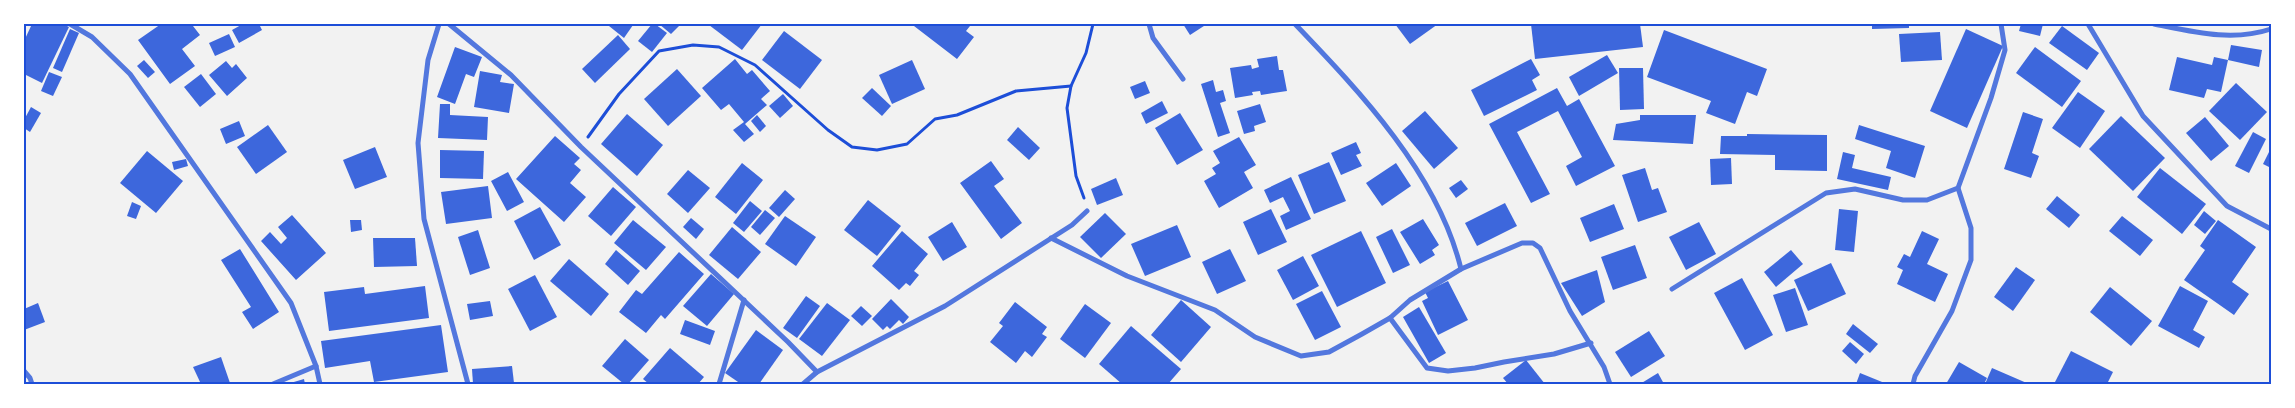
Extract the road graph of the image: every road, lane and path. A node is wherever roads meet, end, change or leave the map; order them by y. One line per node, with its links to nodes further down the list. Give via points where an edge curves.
1 (70, 24): 23 (street, via 92,37 130,74 291,303)
2 (439, 24): 29 (street, via 428,60 418,143 424,219)
3 (449, 24): 13 (street, via 511,75)
4 (1093, 24): 12 (path, via 1086,52)
5 (1149, 24): 11 (street, via 1154,38)
6 (1295, 24): 18 (street, via 1380,118 1433,194 1455,243)
7 (2001, 24): 14 (street, via 2005,50)
8 (2088, 24): 16 (street, via 2142,116 2227,206)
9 (2154, 24): 10 (street, via 2205,34 2252,35)
10 (2271, 29)
11 (1184, 79)
12 (1071, 86): 13 (path, via 1016,91 957,115 935,119 907,144 877,150 852,147 828,130 755,65 719,47 694,45 659,50 619,94); 15 (path, via 1067,108 1076,176)
13 (581, 147): 20 (street)
14 (1958, 188): 19 (street, via 1927,200 1903,200 1855,189 1826,193); 33 (street, via 1971,228 1971,260 1952,312)
15 (1088, 211): 17 (street)
16 (2271, 230)
17 (1052, 238): 21 (street, via 1127,276 1215,310 1255,337 1302,356 1329,352); 25 (street, via 945,306)
18 (1461, 269): 21 (street, via 1410,300); 22 (street, via 1522,243 1534,244 1540,248 1570,311)
19 (1672, 289)
20 (744, 300): 25 (street); 30 (street)
21 (1390, 318): 22 (street, via 1427,368 1441,370 1475,368 1554,354)
22 (1590, 343): 32 (street)
23 (316, 366): 27 (street); 28 (street)
24 (24, 371): 26 (street)
25 (817, 372): 31 (street)
26 (32, 384)
27 (273, 384)
28 (320, 384)
29 (468, 384)
30 (719, 384)
31 (803, 384)
32 (1610, 384)
33 (1913, 384)

